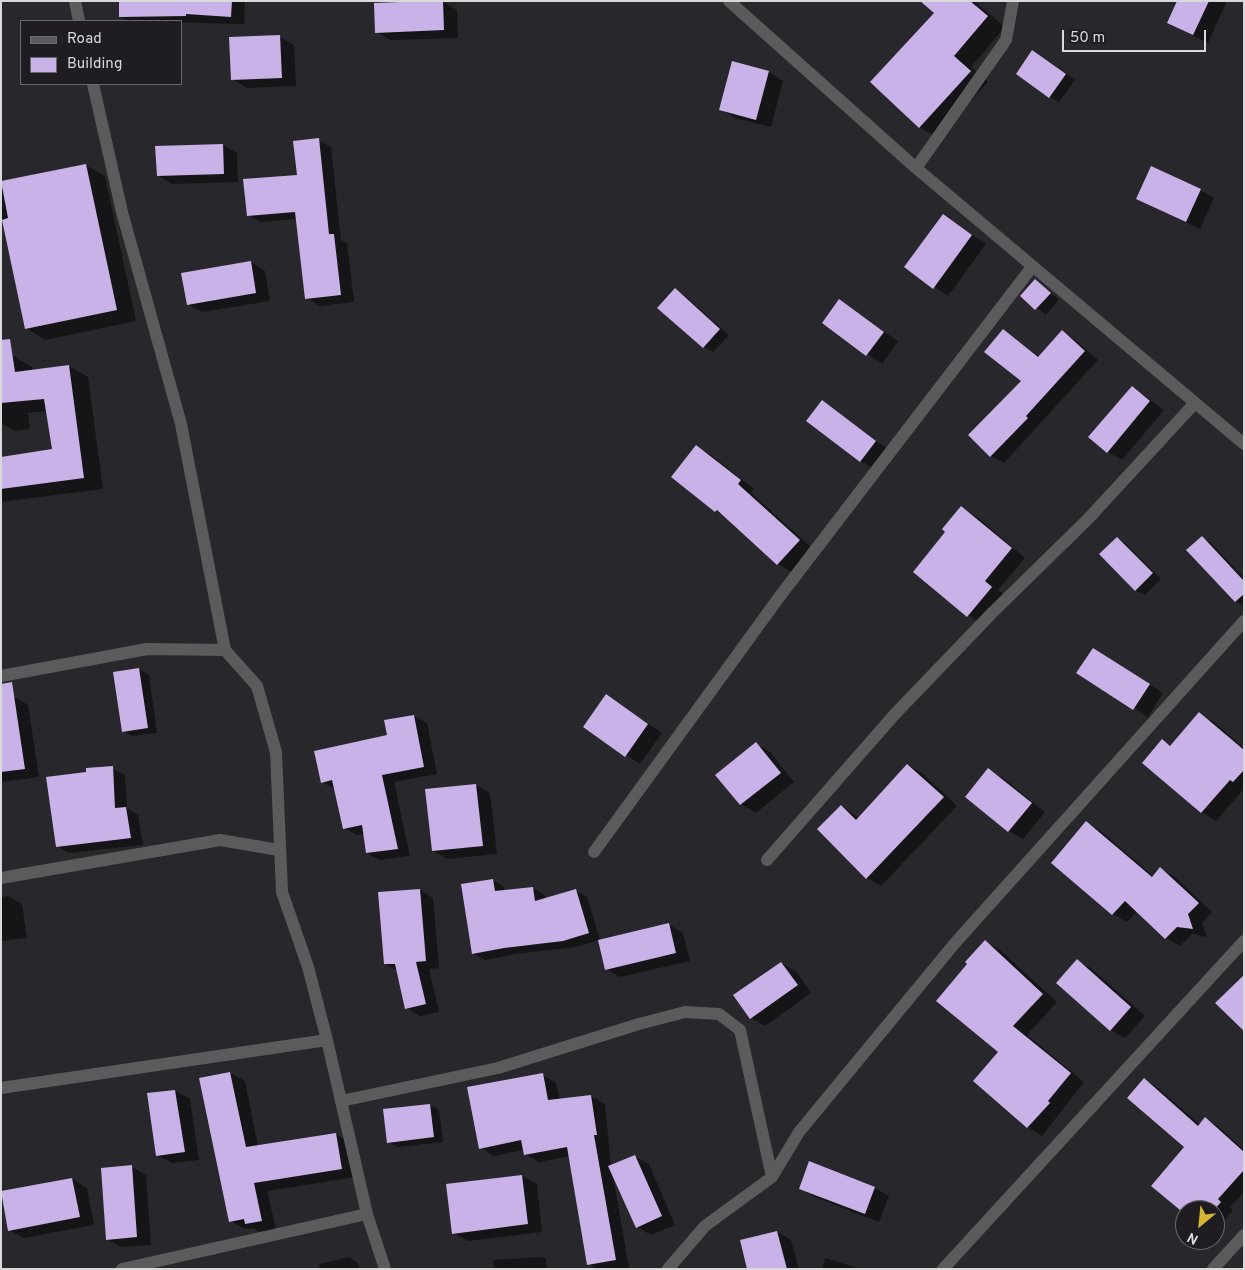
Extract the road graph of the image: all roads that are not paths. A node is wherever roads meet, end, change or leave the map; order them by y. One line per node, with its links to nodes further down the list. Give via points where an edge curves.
1 (75, 1): 4 (street)
2 (729, 1): 6 (street)
3 (1013, 1): 6 (street, via 1006,40)
4 (79, 20)
5 (93, 85): 11 (street, via 122,212 181,424)
6 (916, 168): 7 (street)
7 (1032, 267): 8 (street); 14 (street, via 780,596)
8 (1194, 404): 9 (street); 15 (street, via 1088,519 895,714)
9 (1244, 444)
10 (1244, 621): 21 (street, via 954,942 799,1132)
11 (225, 650): 12 (street, via 147,649); 13 (street, via 257,686 276,752)
12 (1, 676)
13 (280, 850): 16 (street, via 220,840); 18 (street, via 282,892 308,967)
14 (594, 852)
15 (767, 860)
16 (1, 878)
17 (1244, 941): 27 (street)
18 (327, 1040): 19 (street); 20 (street)
19 (1, 1088)
20 (341, 1101): 21 (street, via 498,1068 685,1012 719,1014 740,1030); 22 (street)
21 (772, 1177): 26 (street, via 705,1226)
22 (367, 1214): 24 (street); 25 (street)
23 (1244, 1235): 28 (street)
24 (122, 1269)
25 (385, 1269)
26 (668, 1269)
27 (943, 1269)
28 (1214, 1269)

